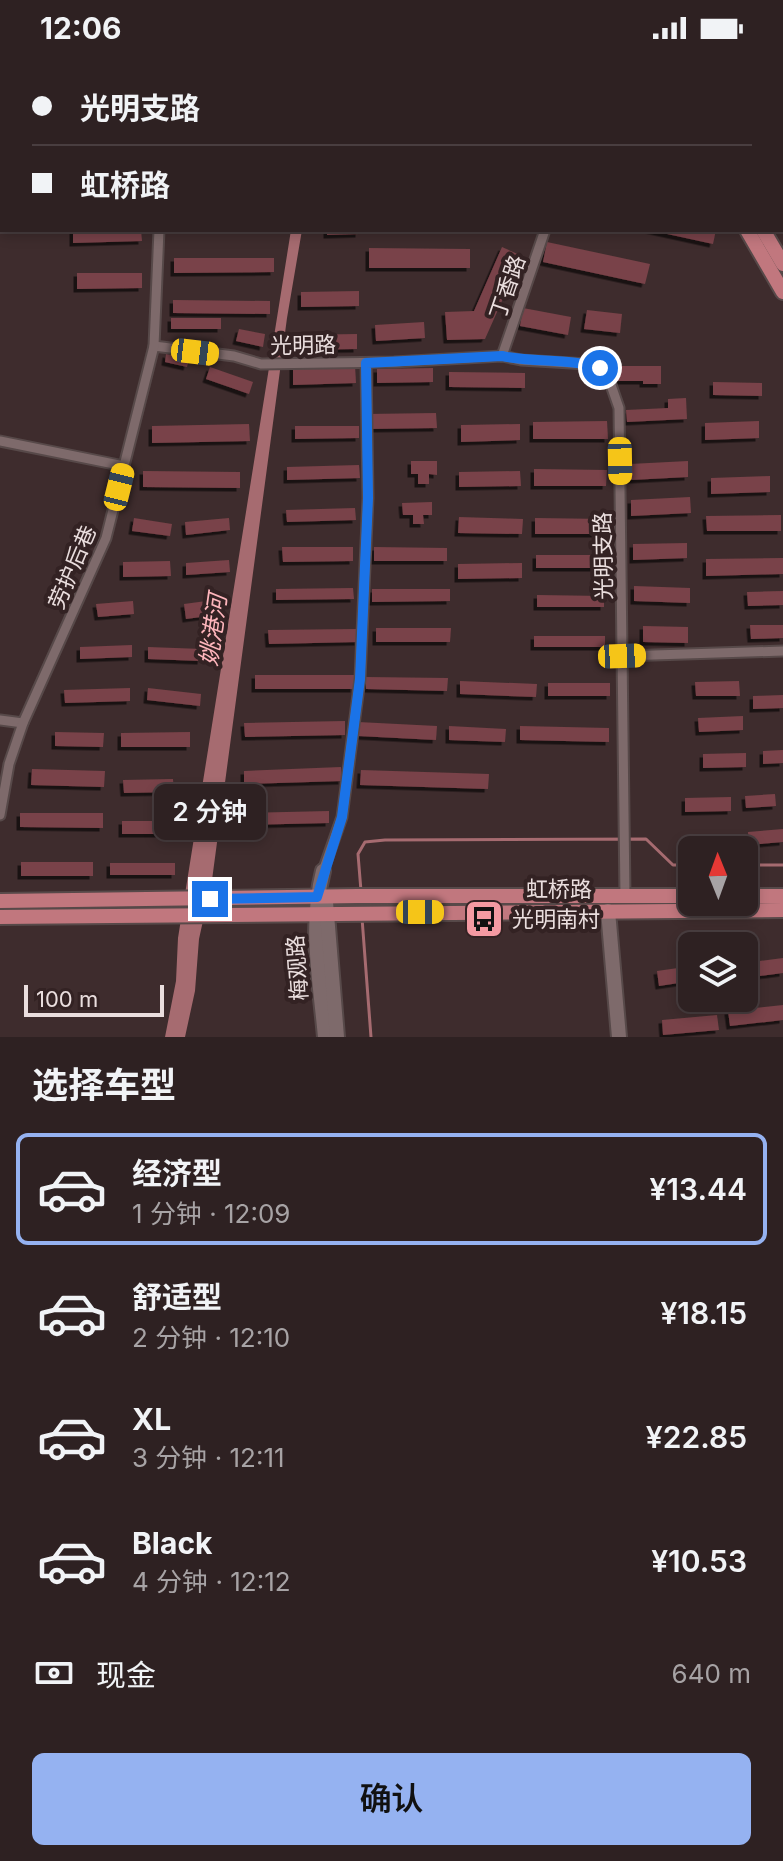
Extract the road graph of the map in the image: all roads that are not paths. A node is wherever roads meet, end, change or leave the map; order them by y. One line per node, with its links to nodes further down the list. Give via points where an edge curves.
1 (159, 232): 7 (street, 劳护后巷)
2 (544, 232): 8 (street, 丁香路)
3 (748, 232): 6 (main road)
4 (764, 232): 5 (main road)
5 (783, 264)
6 (783, 292)
7 (154, 346): 9 (street, 光明路, via 261,364); 11 (street, 劳护后巷)
8 (502, 356): 9 (street, 光明路); 13 (street, 光明支路, via 587,364 600,368 611,385 619,408)
9 (366, 363): 17 (street, via 368,498 360,679 342,817)
10 (0, 441): 11 (street)
11 (124, 466): 15 (street, 劳护后巷, via 106,538)
12 (783, 651): 13 (street)
13 (622, 656): 18 (street, 光明支路)
14 (0, 720): 15 (street)
15 (23, 723): 16 (street, 劳护后巷)
16 (0, 815)
17 (323, 871): 22 (street, 梅观路)
18 (625, 896): 19 (main road, 虹桥路); 22 (main road, 虹桥路)
19 (678, 896)
20 (758, 896): 21 (main road)
21 (783, 896)
22 (321, 897): 23 (main road, 虹桥路); 26 (street, 梅观路)
23 (0, 901)
24 (783, 910): 25 (main road, 虹桥路)
25 (608, 911): 26 (main road, 虹桥路); 30 (street)
26 (321, 914): 27 (main road, 虹桥路); 28 (street, 梅观路); 29 (street, 梅观路)
27 (0, 917)
28 (325, 1037)
29 (337, 1037)
30 (619, 1037)

